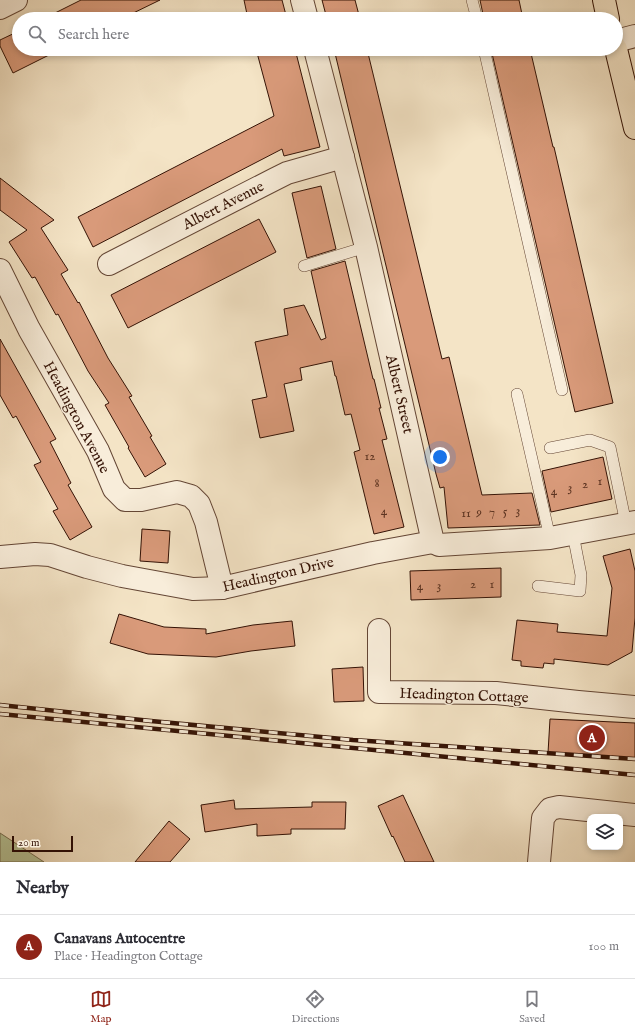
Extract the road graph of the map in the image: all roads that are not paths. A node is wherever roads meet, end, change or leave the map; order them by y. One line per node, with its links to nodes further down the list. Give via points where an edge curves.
1 (16, 0): 5 (street)
2 (302, 0): 6 (street)
3 (472, 0): 7 (lane)
4 (604, 0): 8 (main road)
5 (0, 8)
6 (305, 12)
7 (475, 12)
8 (607, 12)
9 (635, 36): 10 (street)
10 (623, 39)
11 (317, 56): 15 (street, Albert Street)
12 (486, 56): 20 (lane)
13 (618, 56): 14 (main road)
14 (635, 128)
15 (343, 156): 16 (street, Albert Street); 17 (street, Albert Avenue, via 287,173)
16 (366, 248): 18 (lane); 26 (street, Albert Street)
17 (109, 264)
18 (304, 266)
19 (0, 270): 29 (street, Headington Avenue, via 29,330 98,451 114,489 125,500 141,500 177,492 191,496 199,504 206,522)
20 (562, 390)
21 (517, 394): 25 (lane)
22 (550, 448): 23 (lane, via 590,440 610,447)
23 (630, 523): 24 (street)
24 (573, 534): 25 (street); 28 (lane, via 581,575 580,591)
25 (550, 538): 26 (street, via 439,545)
26 (433, 542): 29 (street, Headington Drive, via 372,553)
27 (0, 557): 29 (street, Headington Drive, via 50,555 122,576 193,589)
28 (538, 586)
29 (222, 588)
30 (379, 630): 31 (street, Headington Cottage, via 379,692 496,693)
31 (635, 707)
32 (635, 815): 33 (street, via 559,807 550,809 543,818)
33 (540, 862)

